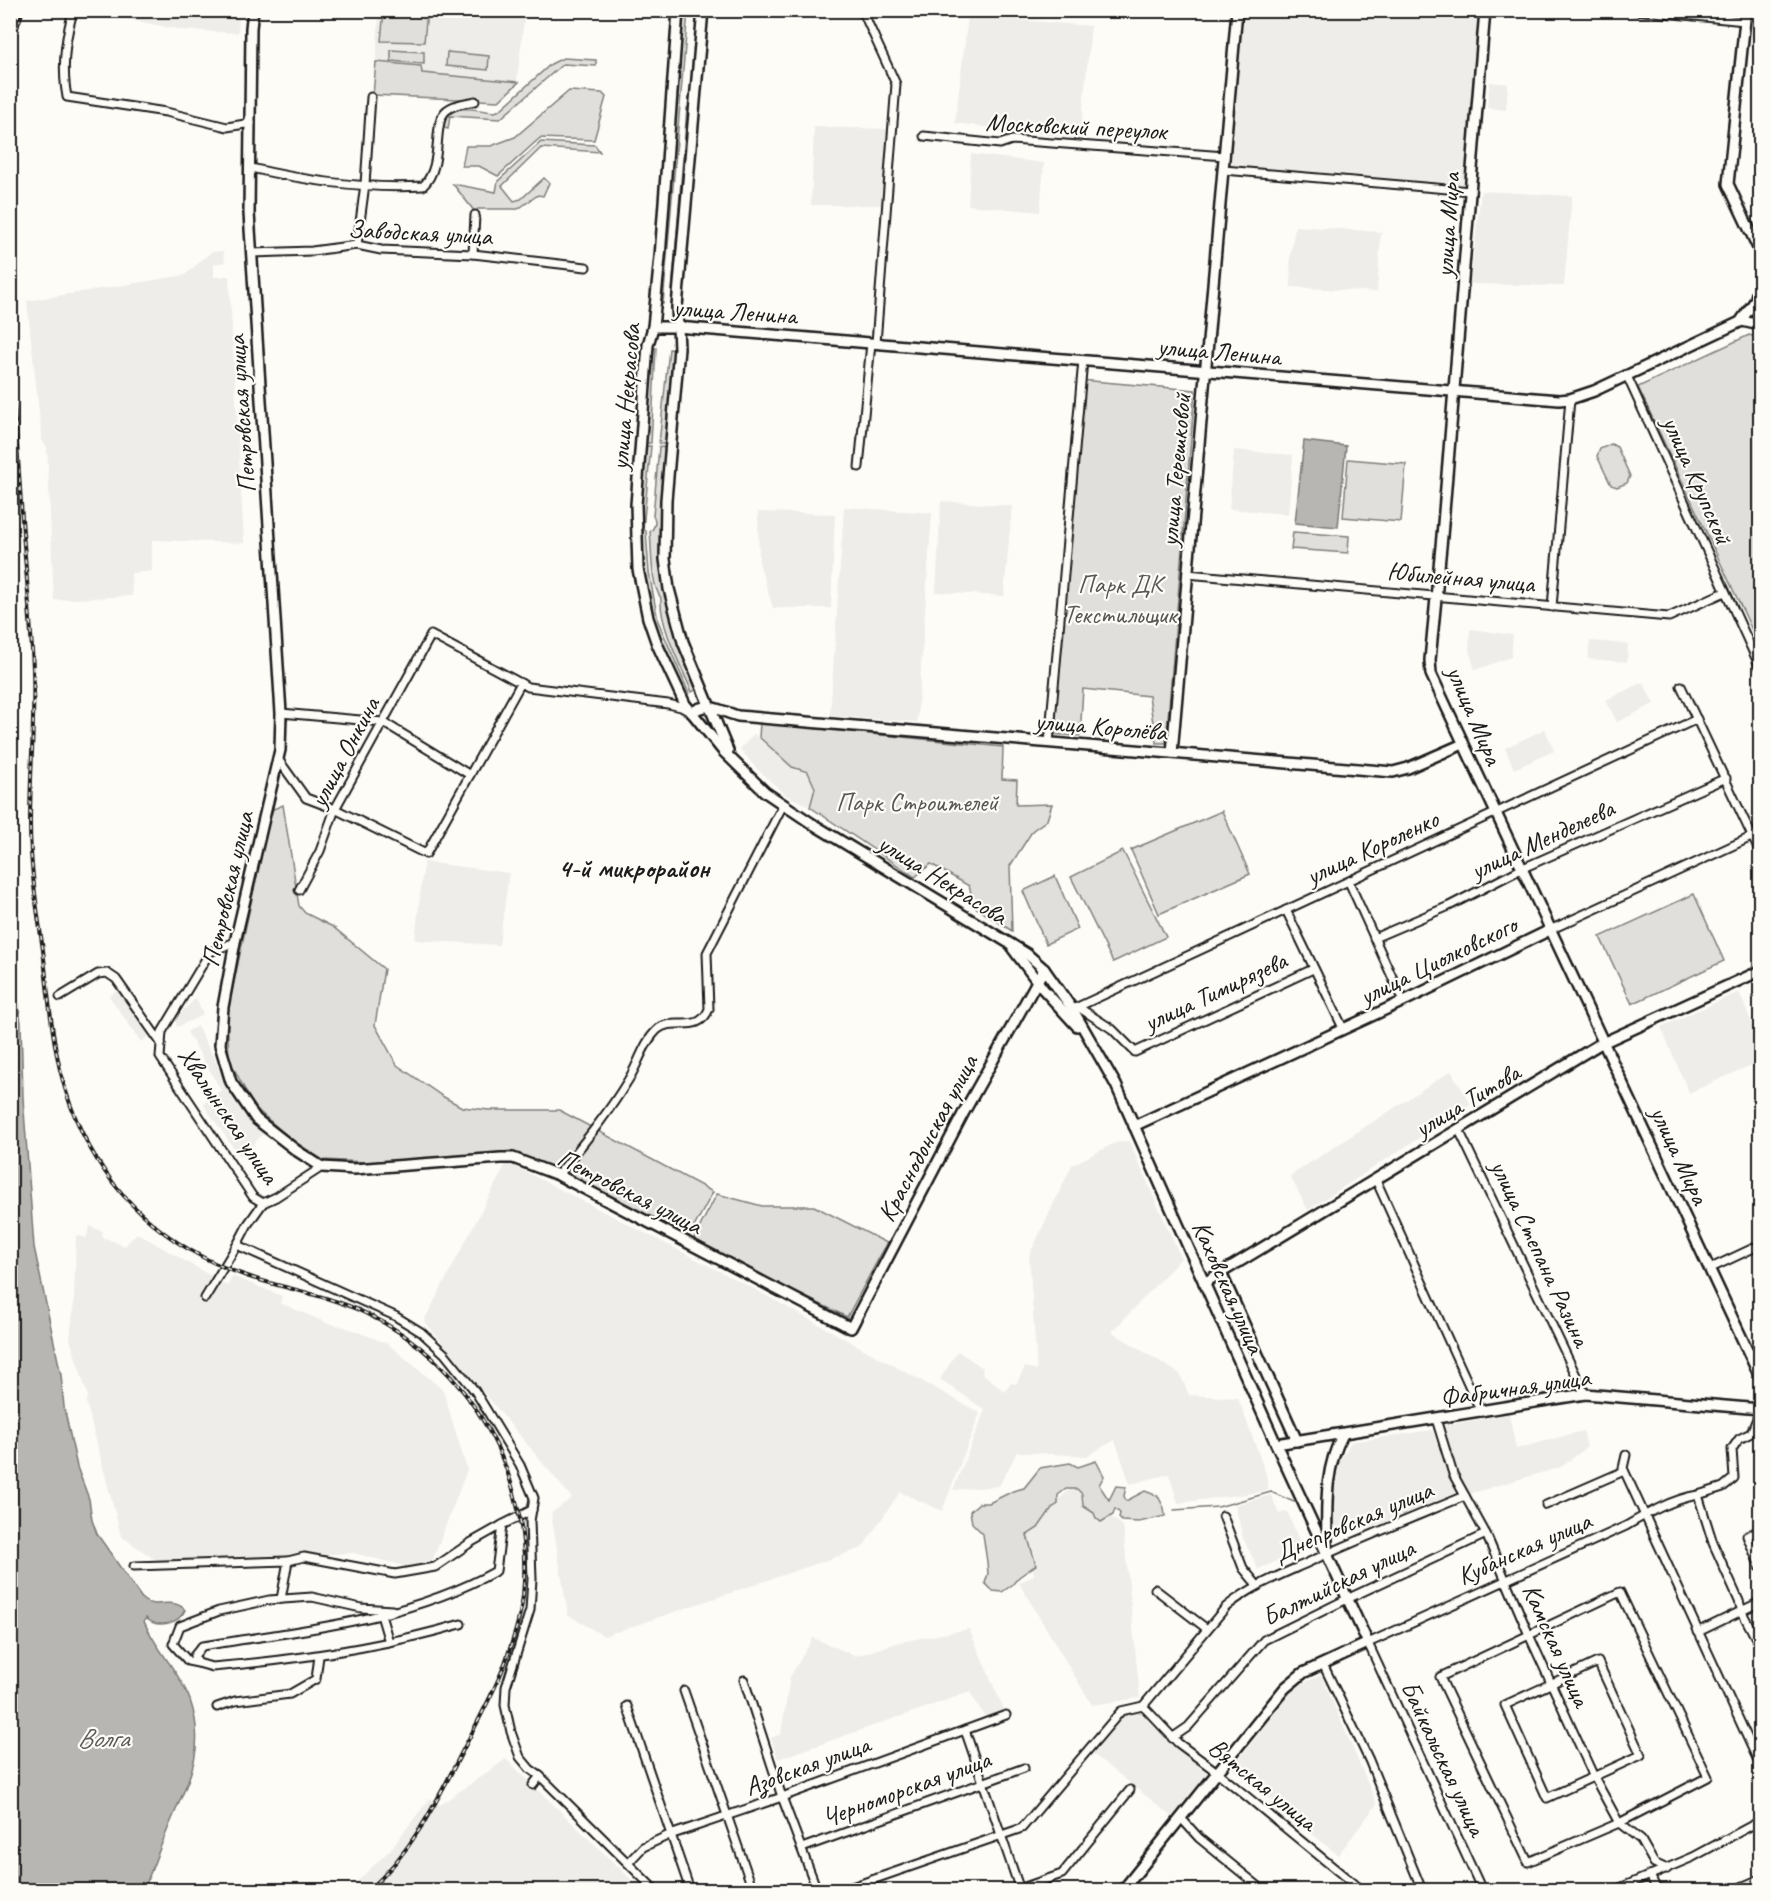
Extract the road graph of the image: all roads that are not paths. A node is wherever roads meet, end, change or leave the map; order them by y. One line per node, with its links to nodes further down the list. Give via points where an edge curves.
1 (253, 10): 12 (street, Петровская улица)
2 (678, 10): 30 (street, улица Некрасова)
3 (703, 10): 31 (street, улица Некрасова)
4 (862, 10): 32 (street, via 896,84)
5 (1237, 10): 14 (street, улица Терешковой)
6 (1485, 10): 18 (street, улица Мира)
7 (1633, 10): 9 (street)
8 (72, 15): 12 (street, via 65,68 67,98 166,112 227,127)
9 (1745, 16): 21 (street, via 1728,184)
10 (371, 97): 17 (street)
11 (475, 101): 17 (street, via 446,110 441,118 436,160 423,186)
12 (251, 123): 15 (street, Петровская улица)
13 (924, 136): 14 (street, Московский переулок)
14 (1225, 156): 16 (street, улица Терешковой)
15 (251, 168): 17 (street); 22 (street, Петровская улица)
16 (1224, 170): 18 (street); 34 (street, улица Терешковой)
17 (365, 184): 20 (street)
18 (1471, 191): 36 (street, улица Мира)
19 (475, 215): 23 (street)
20 (357, 245): 22 (street, Заводская улица); 23 (street, Заводская улица, via 381,250)
21 (1761, 252)
22 (252, 253): 47 (street, Петровская улица)
23 (473, 254): 24 (street, Заводская улица)
24 (586, 267)
25 (1761, 283): 26 (street)
26 (1755, 301): 27 (street); 28 (street)
27 (1761, 318)
28 (1742, 321): 29 (street); 35 (street, улица Ленина)
29 (1761, 325)
30 (653, 327): 31 (street, улица Ленина); 48 (street, улица Некрасова, via 648,345 636,505 639,569 657,644 681,698)
31 (677, 327): 32 (street, улица Ленина); 46 (street, улица Некрасова, via 679,348 665,559 675,617)
32 (873, 343): 33 (street, улица Ленина); 38 (street)
33 (1083, 360): 34 (street, улица Ленина); 54 (street)
34 (1205, 372): 36 (street, улица Ленина); 39 (street, улица Терешковой)
35 (1627, 376): 37 (street, улица Ленина); 40 (street, улица Крупской)
36 (1454, 392): 37 (street, улица Ленина); 41 (street, улица Мира)
37 (1570, 399): 42 (street)
38 (859, 467)
39 (1187, 574): 41 (street, Юбилейная улица); 56 (street, улица Терешковой)
40 (1725, 592): 42 (street, Юбилейная улица, via 1669,617); 43 (street, улица Крупской)
41 (1436, 596): 42 (street, Юбилейная улица); 55 (street, улица Мира, via 1431,674)
42 (1552, 607)
43 (1761, 667)
44 (521, 683): 48 (street, via 668,704); 51 (street, улица Онкина, via 431,635); 59 (street)
45 (1681, 686): 50 (street)
46 (708, 706): 48 (street); 49 (street, улица Королёва); 52 (street, улица Некрасова)
47 (281, 713): 51 (street); 57 (street, Петровская улица)
48 (692, 713): 53 (street, улица Некрасова)
49 (730, 714): 52 (street); 54 (street, улица Королёва)
50 (1697, 719): 60 (street); 63 (street, улица Короленко)
51 (383, 722): 59 (street); 62 (street, улица Онкина)
52 (715, 722): 53 (street); 58 (street, улица Некрасова)
53 (703, 728): 58 (street, улица Некрасова)
54 (1049, 743): 56 (street, улица Королёва)
55 (1463, 744): 56 (street, улица Королёва, via 1393,772); 63 (street, улица Мира)
56 (1172, 753)
57 (278, 759): 62 (street, via 306,798); 73 (street, Петровская улица)
58 (734, 761): 61 (street, улица Некрасова, via 755,784)
59 (470, 775): 62 (street, via 426,854)
60 (1726, 778): 65 (street); 67 (street, улица Менделеева)
61 (783, 805): 74 (street, улица Некрасова); 88 (street, via 707,953 706,1016 699,1023 663,1026 656,1032 626,1085)
62 (335, 810): 69 (street, улица Онкина, via 320,851)
63 (1495, 811): 67 (street, улица Мира); 68 (street, улица Короленко)
64 (1761, 833): 65 (street, улица Циолковского)
65 (1753, 836): 66 (street); 71 (street, улица Циолковского)
66 (1761, 853)
67 (1523, 868): 71 (street, улица Мира); 72 (street, улица Менделеева)
68 (1349, 882): 70 (street, улица Короленко); 72 (street)
69 (299, 890)
70 (1286, 910): 76 (street); 81 (street, улица Короленко)
71 (1552, 929): 80 (street, улица Циолковского); 84 (street, улица Мира)
72 (1374, 938): 80 (street)
73 (235, 942): 83 (street, Хвалынская улица, via 210,952 162,1032); 87 (street, Петровская улица, via 220,1031 226,1068 256,1119)
74 (1008, 943): 75 (street, улица Некрасова); 78 (street, Каховская улица)
75 (1044, 969): 78 (street, Краснодонская улица); 81 (street, Каховская улица)
76 (1313, 969): 81 (street, улица Тимирязева, via 1135,1052 1112,1029); 82 (street)
77 (1761, 970): 84 (street, улица Титова)
78 (1037, 980): 81 (street, Каховская улица); 97 (street, Краснодонская улица)
79 (60, 997): 83 (street, via 98,974 107,973 116,979)
80 (1403, 1001): 82 (street, улица Циолковского)
81 (1072, 1010): 85 (street, Каховская улица)
82 (1343, 1028): 85 (street, улица Циолковского)
83 (161, 1042): 90 (street, Хвалынская улица, via 159,1058 253,1197)
84 (1604, 1043): 86 (street, улица Титова); 93 (street, улица Мира)
85 (1134, 1126): 95 (street, Каховская улица)
86 (1459, 1130): 89 (street, улица Титова); 99 (street, улица Степана Разина)
87 (322, 1167): 88 (street, Петровская улица, via 354,1169 513,1158); 90 (street, Хвалынская улица)
88 (558, 1175): 97 (street, Петровская улица)
89 (1376, 1180): 94 (street, улица Титова); 101 (street)
90 (263, 1203): 91 (street)
91 (237, 1245): 96 (street); 111 (street, via 395,1316 421,1332 445,1354 488,1410 520,1465 534,1498)
92 (1761, 1245): 93 (street)
93 (1711, 1268): 98 (street, улица Мира)
94 (1221, 1273): 95 (street, улица Титова); 104 (street)
95 (1204, 1283): 105 (street, Каховская улица)
96 (205, 1298)
97 (851, 1328)
98 (1761, 1377)
99 (1585, 1394): 100 (street, Фабричная улица); 101 (street, Фабричная улица)
100 (1761, 1410): 108 (street, Кубанская улица, via 1751,1433 1739,1439 1732,1449 1734,1478 1723,1487)
101 (1480, 1412): 102 (street, Фабричная улица)
102 (1436, 1419): 103 (street, Фабричная улица); 109 (street, Камская улица, via 1453,1474)
103 (1343, 1434): 104 (street, Фабричная улица); 117 (street, via 1327,1483)
104 (1297, 1441): 105 (street, Фабричная улица)
105 (1276, 1444): 117 (street, Каховская улица)
106 (1626, 1455): 107 (street)
107 (1624, 1471): 110 (street); 112 (street)
108 (1698, 1495): 112 (street, Кубанская улица); 128 (street)
109 (1465, 1496): 116 (street, Камская улица); 117 (street, Днепровская улица)
110 (1546, 1505)
111 (532, 1510): 114 (street); 152 (street, via 530,1610 506,1687 505,1705 520,1757)
112 (1645, 1515): 121 (street, Кубанская улица); 132 (street)
113 (1223, 1516): 122 (street, Днепровская улица, via 1243,1568)
114 (502, 1525): 118 (street, via 435,1567 395,1574 304,1557); 127 (street, via 496,1571 468,1587)
115 (1761, 1530): 120 (street, via 1748,1536)
116 (1485, 1534): 121 (street, Камская улица); 125 (street, Балтийская улица)
117 (1327, 1553): 122 (street, Днепровская улица); 125 (street)
118 (288, 1561): 119 (street); 124 (street)
119 (134, 1566)
120 (1761, 1567)
121 (1505, 1579): 133 (street, Камская улица); 135 (street, Кубанская улица)
122 (1257, 1585): 131 (street, Днепровская улица, via 1226,1607)
123 (1155, 1589): 131 (street)
124 (281, 1599): 127 (street, via 312,1597); 138 (street, via 219,1611 180,1626 173,1644 188,1661)
125 (1347, 1599): 135 (street); 148 (street, Балтийская улица, via 1264,1640 1188,1727)
126 (1761, 1602): 128 (street)
127 (398, 1611): 129 (street)
128 (1742, 1612): 132 (street); 136 (street)
129 (381, 1615): 134 (street); 138 (street, via 202,1646 194,1656)
130 (461, 1624): 134 (street)
131 (1208, 1629): 144 (street, Днепровская улица)
132 (1698, 1632): 149 (street)
133 (1529, 1635): 141 (street, Камская улица); 161 (street, via 1440,1677 1528,1862); 161 (street, via 1620,1592 1708,1777)
134 (389, 1642): 137 (street)
135 (1368, 1643): 139 (street, Кубанская улица); 179 (street, Байкальская улица)
136 (1761, 1646)
137 (320, 1656): 138 (street, via 212,1667); 145 (street, via 316,1679 290,1694)
138 (198, 1663)
139 (1323, 1664): 151 (street, Кубанская улица, via 1303,1673 1285,1689); 178 (street, via 1369,1760)
140 (744, 1680): 157 (street)
141 (1551, 1684): 153 (street, Камская улица); 153 (street, via 1505,1705 1547,1798); 153 (street, via 1598,1662 1641,1755)
142 (684, 1691): 158 (street)
143 (627, 1706): 162 (street)
144 (1143, 1706): 148 (street, Вятская улица); 163 (street, Днепровская улица, via 1121,1711 1022,1828)
145 (217, 1707)
146 (1006, 1715): 147 (street, Азовская улица)
147 (965, 1730): 154 (street); 157 (street, Азовская улица)
148 (1172, 1738): 151 (street, Вятская улица)
149 (1761, 1765)
150 (1024, 1768): 154 (street, Черноморская улица)
151 (1217, 1773): 159 (street, Кубанская улица); 177 (street, Вятская улица)
152 (540, 1776): 155 (street); 165 (street)
153 (1594, 1777): 161 (street, Камская улица)
154 (984, 1782): 163 (street); 164 (street, Черноморская улица)
155 (533, 1785)
156 (1130, 1790): 174 (street, via 1062,1874)
157 (782, 1797): 158 (street, Азовская улица); 164 (street)
158 (727, 1816): 162 (street, Азовская улица); 171 (street)
159 (1181, 1818): 175 (street, Кубанская улица); 176 (street, via 1199,1838)
160 (1761, 1821): 166 (street)
161 (1619, 1823): 166 (street, Камская улица, via 1641,1840 1654,1863)
162 (670, 1835): 165 (street, Азовская улица, via 643,1847); 170 (street)
163 (1001, 1836): 173 (street, Днепровская улица); 174 (street)
164 (802, 1848): 172 (street)
165 (628, 1863): 169 (street)
166 (1667, 1869): 167 (street)
167 (1650, 1875): 180 (street); 181 (street)
168 (1761, 1879): 182 (street)
169 (655, 1890)
170 (690, 1890)
171 (753, 1890)
172 (817, 1890)
173 (843, 1890)
174 (1018, 1890)
175 (1123, 1890)
176 (1263, 1890)
177 (1361, 1890)
178 (1422, 1890)
179 (1482, 1890)
180 (1615, 1890)
181 (1657, 1890)
182 (1734, 1890)

